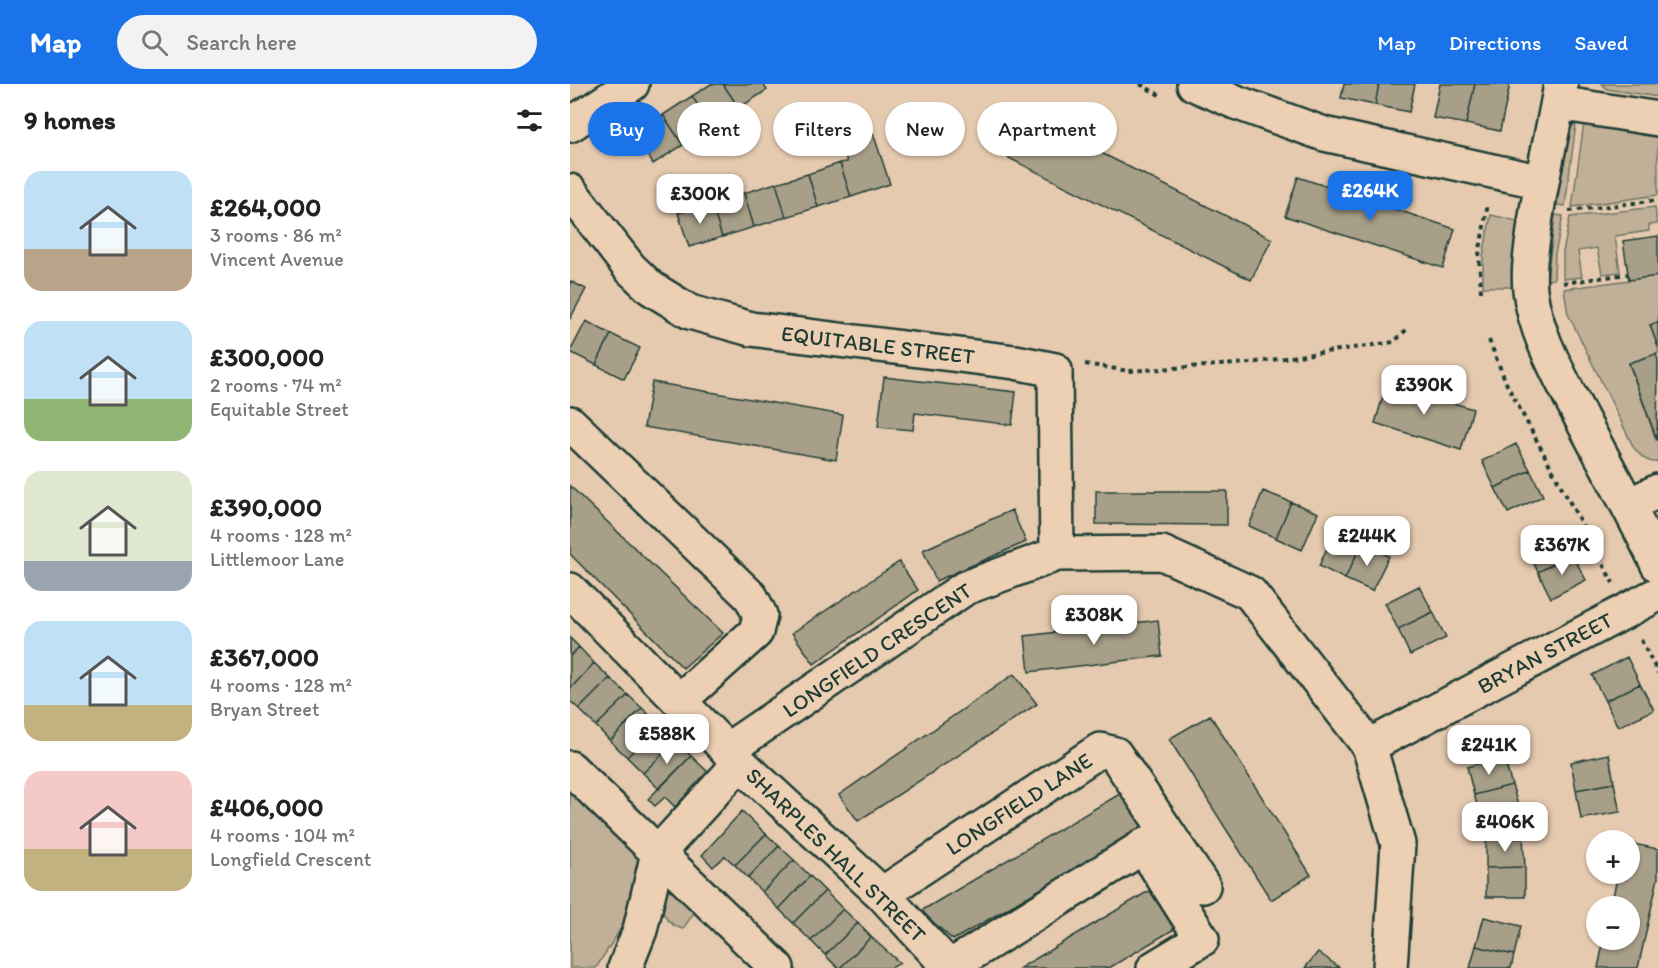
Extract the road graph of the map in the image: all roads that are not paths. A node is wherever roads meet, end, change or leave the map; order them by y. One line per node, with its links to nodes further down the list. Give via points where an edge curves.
1 (632, 84): 5 (street)
2 (1194, 84): 6 (street, via 1324,134)
3 (1560, 93): 4 (street); 6 (street)
4 (1658, 119)
5 (570, 125)
6 (1542, 182): 10 (street, via 1529,268 1536,317 1555,368)
7 (570, 191): 11 (street, EQUITABLE STREET, via 630,268 651,288 690,312 751,329 1055,370)
8 (570, 423): 15 (street, via 752,597 760,615 756,632)
9 (1658, 491): 10 (street)
10 (1629, 505): 12 (street)
11 (1057, 554): 16 (street, LONGFIELD CRESCENT, via 1162,553 1250,593); 17 (street, LONGFIELD CRESCENT, via 965,588)
12 (1658, 565)
13 (570, 590): 15 (street, SHARPLES HALL STREET)
14 (1658, 594): 16 (street, BRYAN STREET)
15 (679, 701): 17 (street, SHARPLES HALL STREET)
16 (1369, 746): 26 (street, LONGFIELD CRESCENT, via 1398,844)
17 (734, 757): 19 (street, LONGFIELD CRESCENT); 21 (street, SHARPLES HALL STREET)
18 (570, 768): 19 (street)
19 (658, 853): 22 (street, via 640,930); 23 (street)
20 (1203, 886): 21 (street, LONGFIELD LANE, via 1115,754 1100,750)
21 (882, 894): 24 (street, SHARPLES HALL STREET)
22 (625, 968)
23 (777, 968)
24 (949, 968): 25 (street, via 1146,844 1202,939)
25 (1154, 968)
26 (1390, 968)

